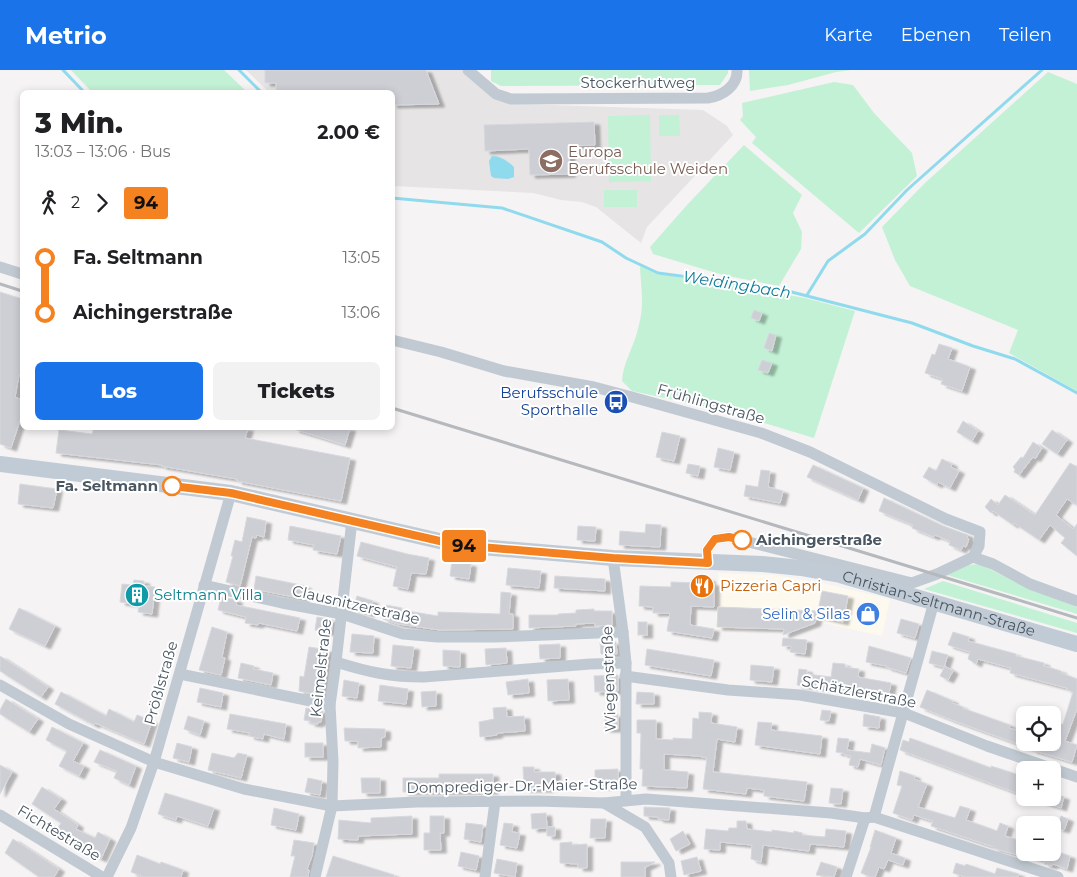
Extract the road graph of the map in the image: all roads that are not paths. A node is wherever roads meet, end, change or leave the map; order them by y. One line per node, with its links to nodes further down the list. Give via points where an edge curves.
1 (468, 70): 2 (street, Stockerhutweg, via 496,94 511,98 708,98 719,96 732,86)
2 (737, 70)
3 (0, 268): 4 (street)
4 (20, 273)
5 (395, 341): 9 (street, Frühlingstraße, via 504,371 601,389 761,433 810,452 946,519 980,532 979,546)
6 (0, 464): 7 (main road, Christian-Seltmann-Straße)
7 (231, 493): 8 (main road, Christian-Seltmann-Straße); 12 (street, Prößlstraße)
8 (352, 520): 10 (main road, Christian-Seltmann-Straße, via 457,545); 15 (street, Keimelstraße)
9 (973, 557): 11 (street, via 912,583 729,537 715,539 707,550); 13 (street, via 1030,584)
10 (613, 558): 11 (main road, Christian-Seltmann-Straße); 16 (street, Wiegenstraße)
11 (708, 563): 14 (main road, Christian-Seltmann-Straße, via 801,568 840,575)
12 (204, 585): 15 (street, Clausnitzerstraße); 20 (street, Prößlstraße)
13 (1077, 601)
14 (934, 602): 17 (main road, Christian-Seltmann-Straße); 24 (street)
15 (342, 614): 16 (street, Clausnitzerstraße, via 403,634 438,637); 18 (street, Keimelstraße)
16 (624, 632): 19 (street, Wiegenstraße)
17 (1077, 644)
18 (336, 662): 19 (street, via 397,677); 23 (street, Keimelstraße)
19 (626, 663): 21 (street, Wiegenstraße)
20 (180, 674): 23 (street); 25 (street, Prößlstraße)
21 (625, 676): 24 (street, Schätzlerstraße, via 728,690 800,695); 27 (street, Wiegenstraße)
22 (0, 685): 25 (street, Domprediger-Dr.-Maier-Straße, via 69,724)
23 (330, 705): 30 (street, Keimelstraße)
24 (904, 713): 26 (street, Schätzlerstraße); 32 (street)
25 (154, 762): 30 (street, Domprediger-Dr.-Maier-Straße, via 244,789); 34 (street, Prößlstraße, via 131,828)
26 (1077, 777)
27 (626, 799): 29 (street, Domprediger-Dr.-Maier-Straße); 32 (street, Domprediger-Dr.-Maier-Straße)
28 (495, 802): 29 (street, Domprediger-Dr.-Maier-Straße); 30 (street, Domprediger-Dr.-Maier-Straße); 36 (street)
29 (604, 803): 37 (street, via 645,827 668,863)
30 (332, 806): 35 (street, Keimelstraße)
31 (0, 815): 33 (street, Fichtestraße)
32 (869, 817): 38 (street); 39 (street, Domprediger-Dr.-Maier-Straße)
33 (102, 877)
34 (107, 877)
35 (315, 877)
36 (484, 877)
37 (671, 877)
38 (846, 877)
39 (1058, 877)

